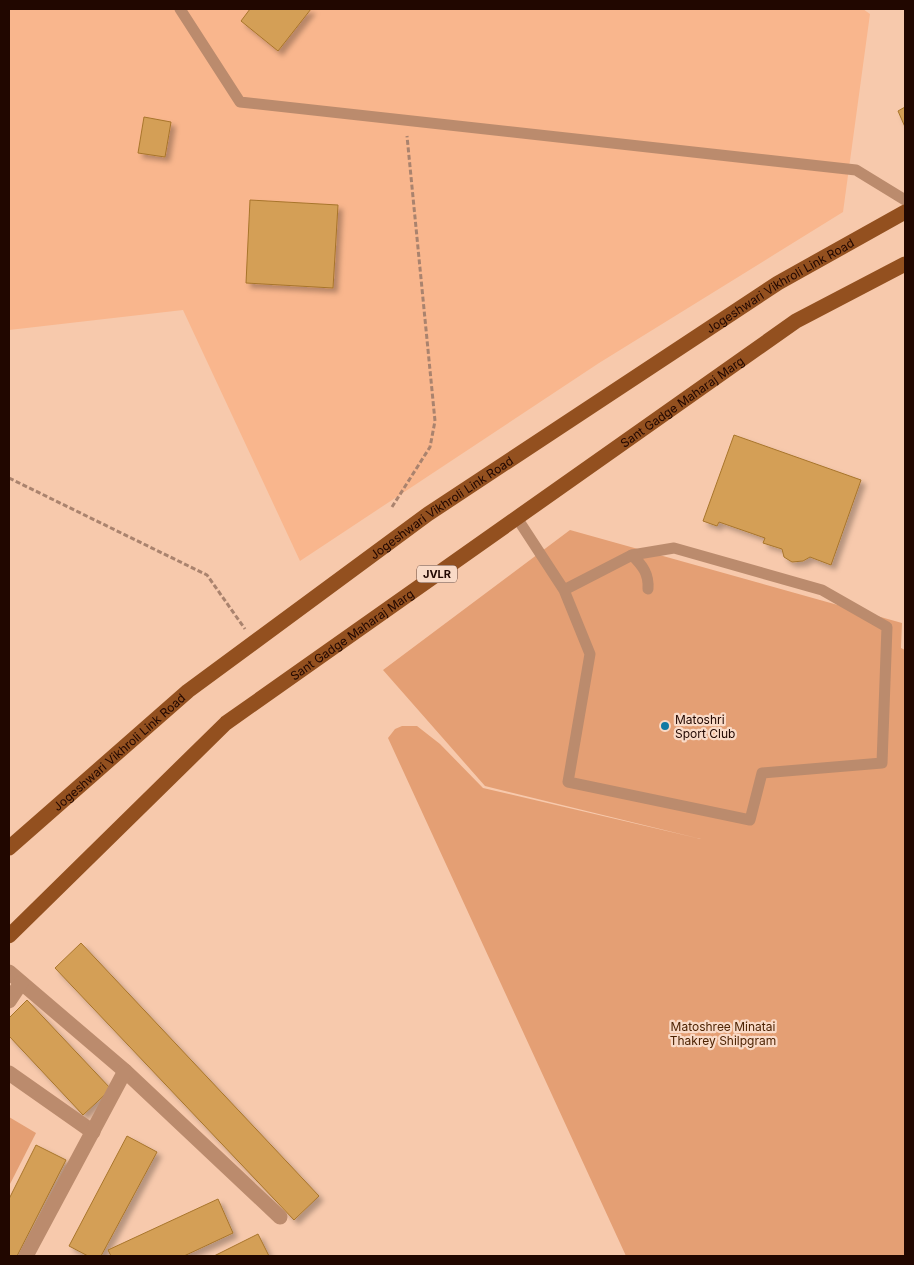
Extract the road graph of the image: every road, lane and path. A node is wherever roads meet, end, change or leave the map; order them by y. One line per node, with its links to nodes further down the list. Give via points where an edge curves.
1 (180, 9): 2 (lane, via 240,102)
2 (405, 120): 3 (lane, via 856,170); 7 (path, via 435,421 430,448)
3 (905, 200)
4 (905, 212): 12 (main road, Jogeshwari Vikhroli Link Road, via 769,288 428,514)
5 (905, 264): 8 (main road, Sant Gadge Maharaj Marg / JVLR, via 796,321)
6 (9, 478): 12 (path, via 207,576)
7 (392, 507)
8 (518, 518): 11 (lane); 14 (main road, Sant Gadge Maharaj Marg / JVLR, via 226,723)
9 (632, 555): 10 (lane, via 645,569); 11 (lane); 11 (lane, via 674,548 822,590 887,627 882,763 762,773 750,820 568,782 590,654)
10 (648, 589)
11 (564, 590)
12 (254, 642): 13 (main road, Jogeshwari Vikhroli Link Road, via 188,691)
13 (9, 848)
14 (9, 936)
15 (9, 972): 16 (street)
16 (21, 983): 17 (street); 18 (street)
17 (9, 1001)
18 (125, 1071): 20 (street); 21 (street)
19 (9, 1073): 20 (street)
20 (93, 1132): 22 (street)
21 (280, 1217)
22 (26, 1256)

